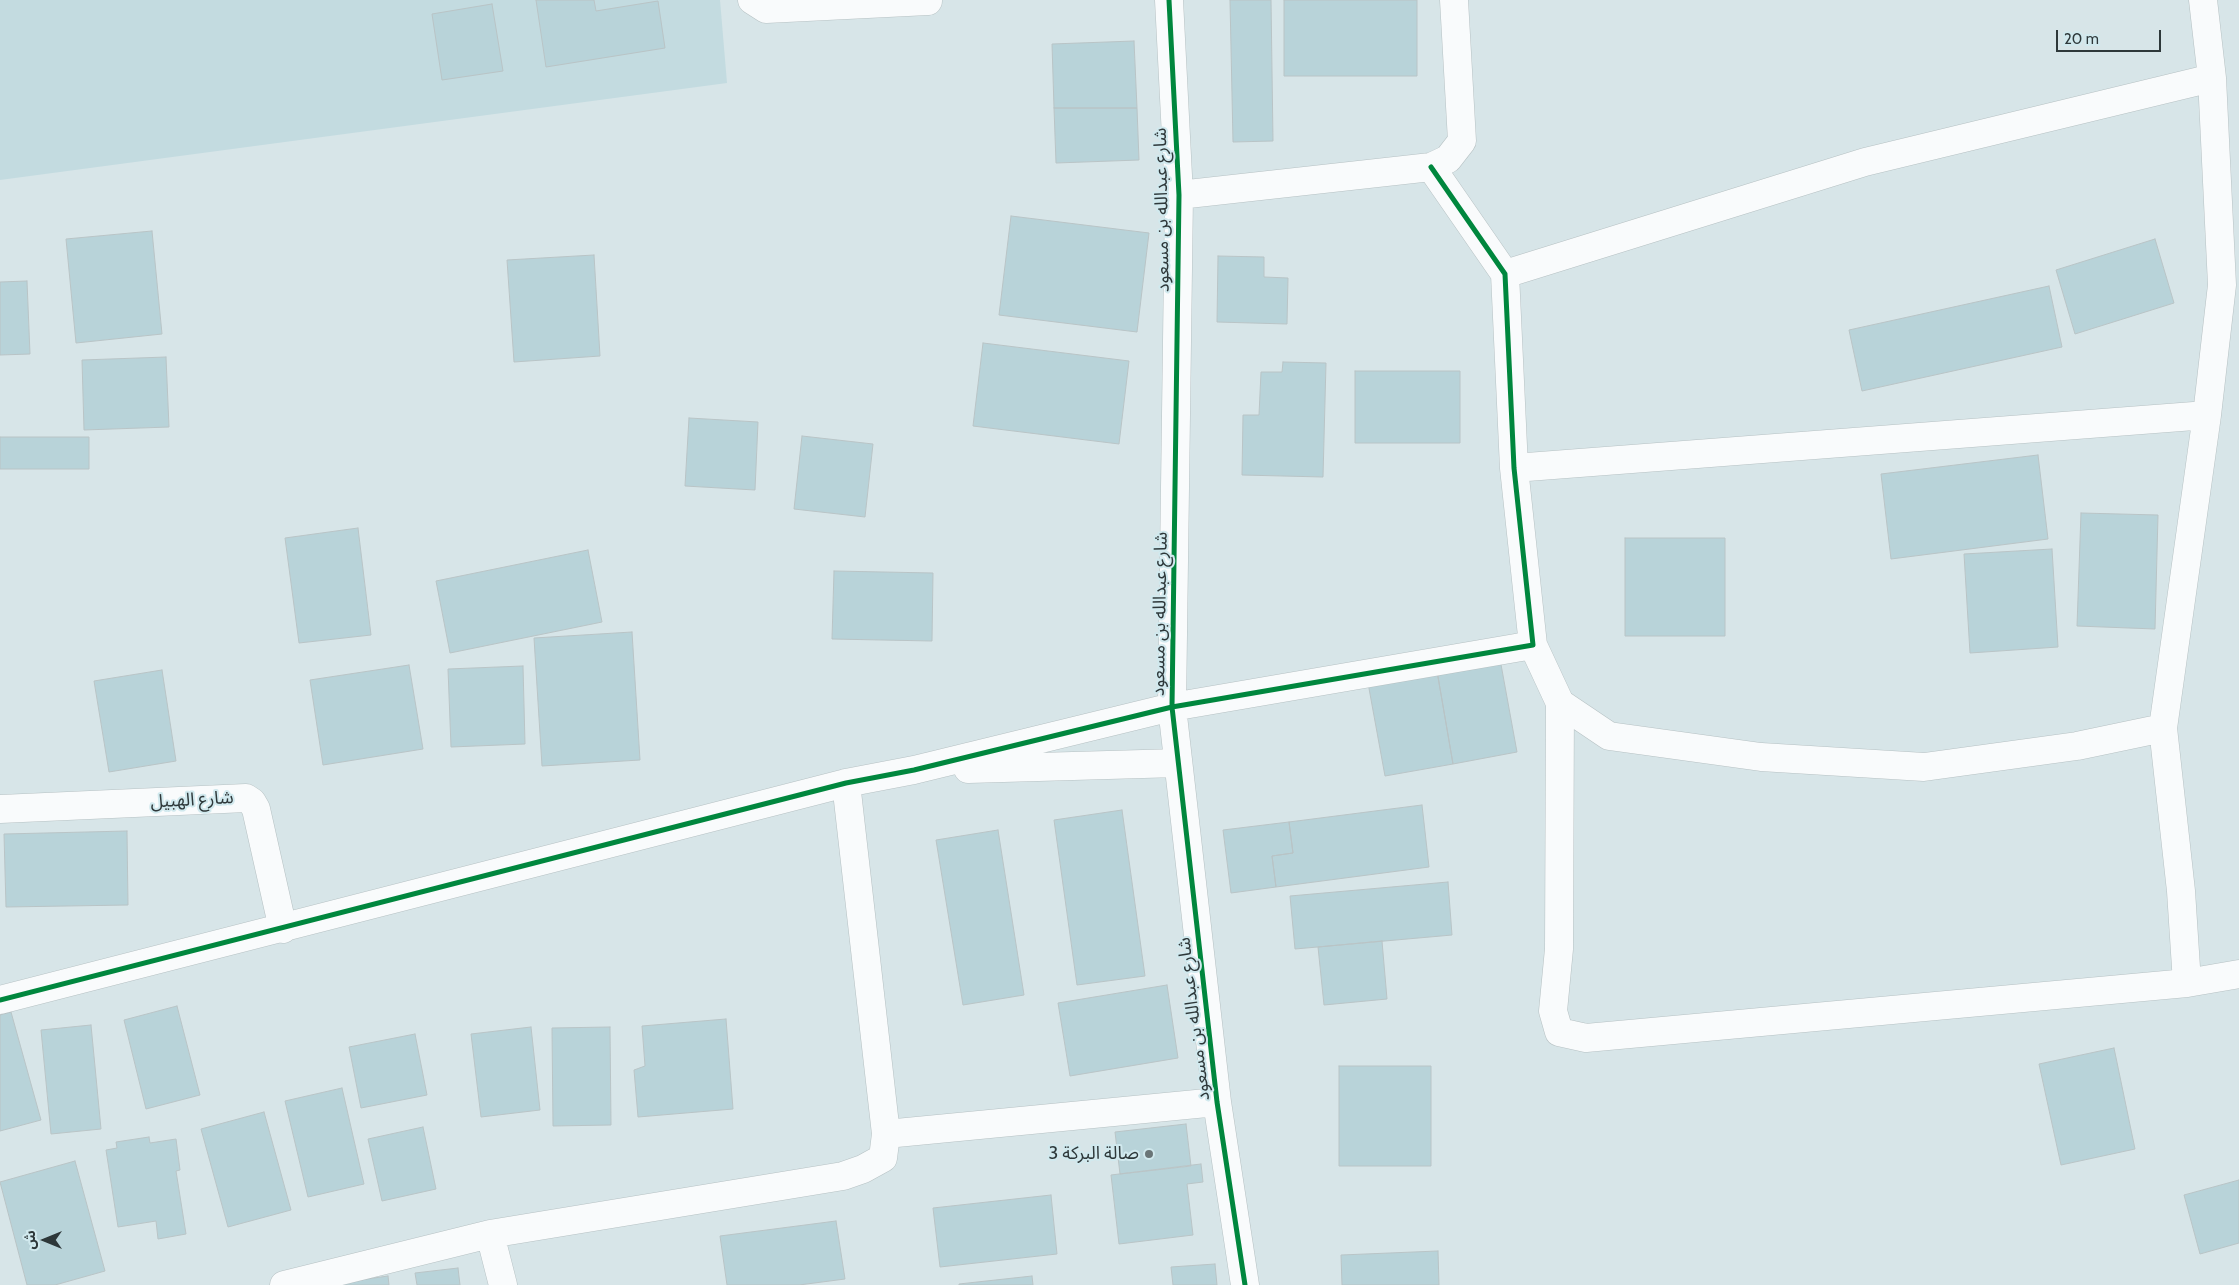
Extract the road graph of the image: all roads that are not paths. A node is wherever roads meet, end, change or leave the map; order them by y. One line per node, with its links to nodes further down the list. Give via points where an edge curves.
1 (752, 0): 5 (street, via 766,9)
2 (1169, 0): 8 (street, شارع عبدالله بن مسعود)
3 (1454, 0): 7 (street, via 1462,141 1448,160)
4 (2203, 0): 6 (street)
5 (928, 1)
6 (2212, 78): 9 (street, via 1865,162); 10 (street)
7 (1431, 167): 8 (street); 9 (street)
8 (1179, 195): 15 (street, شارع عبدالله بن مسعود)
9 (1505, 274): 12 (street)
10 (2230, 286): 11 (street)
11 (2207, 414): 12 (street); 16 (street)
12 (1514, 468): 13 (street)
13 (1534, 645): 14 (street); 15 (street)
14 (1560, 703): 16 (street, via 1610,736 1761,757 1924,767 2078,746); 23 (street, via 1559,949 1553,1011 1559,1032 1586,1038)
15 (1172, 707): 17 (street, شارع عبدالله بن مسعود); 18 (street)
16 (2163, 728): 23 (street, via 2182,891)
17 (1178, 763): 18 (street); 25 (street, شارع عبدالله بن مسعود)
18 (914, 770): 19 (street)
19 (846, 783): 21 (street); 26 (street)
20 (0, 809): 21 (street, شارع الهبيل, via 246,798 256,809)
21 (282, 929): 24 (street)
22 (2239, 974): 23 (street)
23 (2187, 983)
24 (0, 1000)
25 (1217, 1102): 26 (street); 30 (street, شارع عبدالله بن مسعود)
26 (886, 1134): 27 (street, via 883,1158 844,1176)
27 (490, 1234): 28 (street); 29 (street)
28 (284, 1285)
29 (502, 1285)
30 (1245, 1285)

